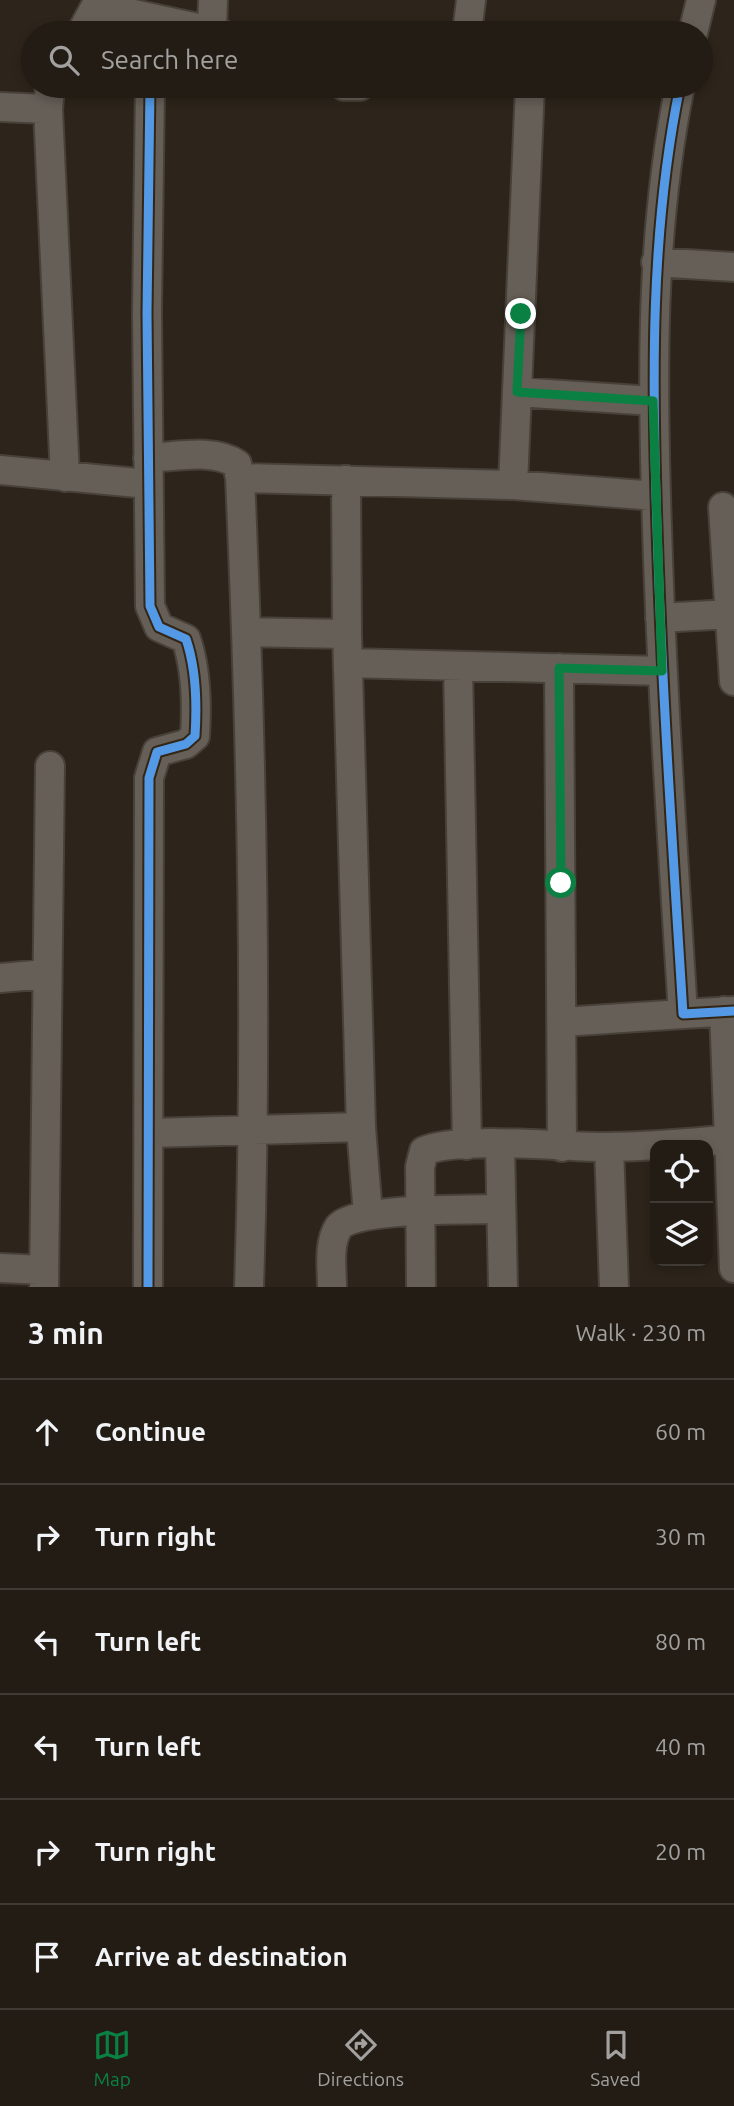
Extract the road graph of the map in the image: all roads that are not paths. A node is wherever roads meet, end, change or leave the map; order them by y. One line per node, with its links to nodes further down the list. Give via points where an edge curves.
1 (213, 0): 7 (street)
2 (471, 0): 8 (street)
3 (701, 0): 9 (street)
4 (98, 3): 5 (street); 6 (street)
5 (88, 21)
6 (141, 21)
7 (215, 21)
8 (468, 21)
9 (695, 21)
10 (49, 98): 14 (street); 21 (street)
11 (149, 98): 20 (street)
12 (529, 98): 17 (street)
13 (678, 98): 15 (street)
14 (0, 107)
15 (656, 262): 16 (street); 18 (street)
16 (734, 267)
17 (517, 392): 18 (street); 24 (street)
18 (653, 401): 25 (street)
19 (0, 470): 21 (street)
20 (148, 471): 21 (street); 22 (street, via 213,455 237,464); 44 (street, via 150,606 159,627 186,639 196,721 195,736 186,744 158,752 149,778)
21 (65, 477)
22 (240, 478): 23 (street); 29 (street)
23 (346, 480): 24 (street); 30 (street)
24 (513, 485): 25 (street)
25 (656, 496): 27 (street)
26 (723, 507): 28 (street)
27 (660, 618): 28 (street); 34 (street)
28 (732, 622): 35 (street)
29 (247, 632): 30 (street); 43 (street)
30 (347, 634): 31 (street)
31 (348, 663): 32 (street); 42 (street)
32 (458, 666): 33 (street); 46 (street)
33 (559, 668): 34 (street); 41 (street)
34 (662, 671): 40 (street)
35 (734, 681)
36 (50, 766): 37 (street)
37 (46, 974): 38 (street); 55 (street)
38 (0, 978)
39 (729, 1011): 40 (street); 45 (street)
40 (683, 1014): 41 (street)
41 (562, 1022): 48 (street)
42 (361, 1128): 43 (street); 52 (street)
43 (254, 1130): 44 (street); 57 (street)
44 (150, 1133): 56 (street)
45 (731, 1139): 49 (street); 54 (street)
46 (467, 1145): 47 (street); 51 (street, via 424,1152)
47 (500, 1145): 48 (street); 50 (street)
48 (562, 1147): 49 (street)
49 (609, 1147): 61 (street)
50 (501, 1209): 51 (street); 60 (street)
51 (421, 1211): 52 (street); 59 (street)
52 (368, 1215): 58 (street, via 349,1218 338,1227 332,1246)
53 (0, 1268): 55 (street)
54 (734, 1268)
55 (44, 1279)
56 (148, 1287)
57 (248, 1287)
58 (332, 1287)
59 (421, 1287)
60 (503, 1287)
61 (614, 1287)

